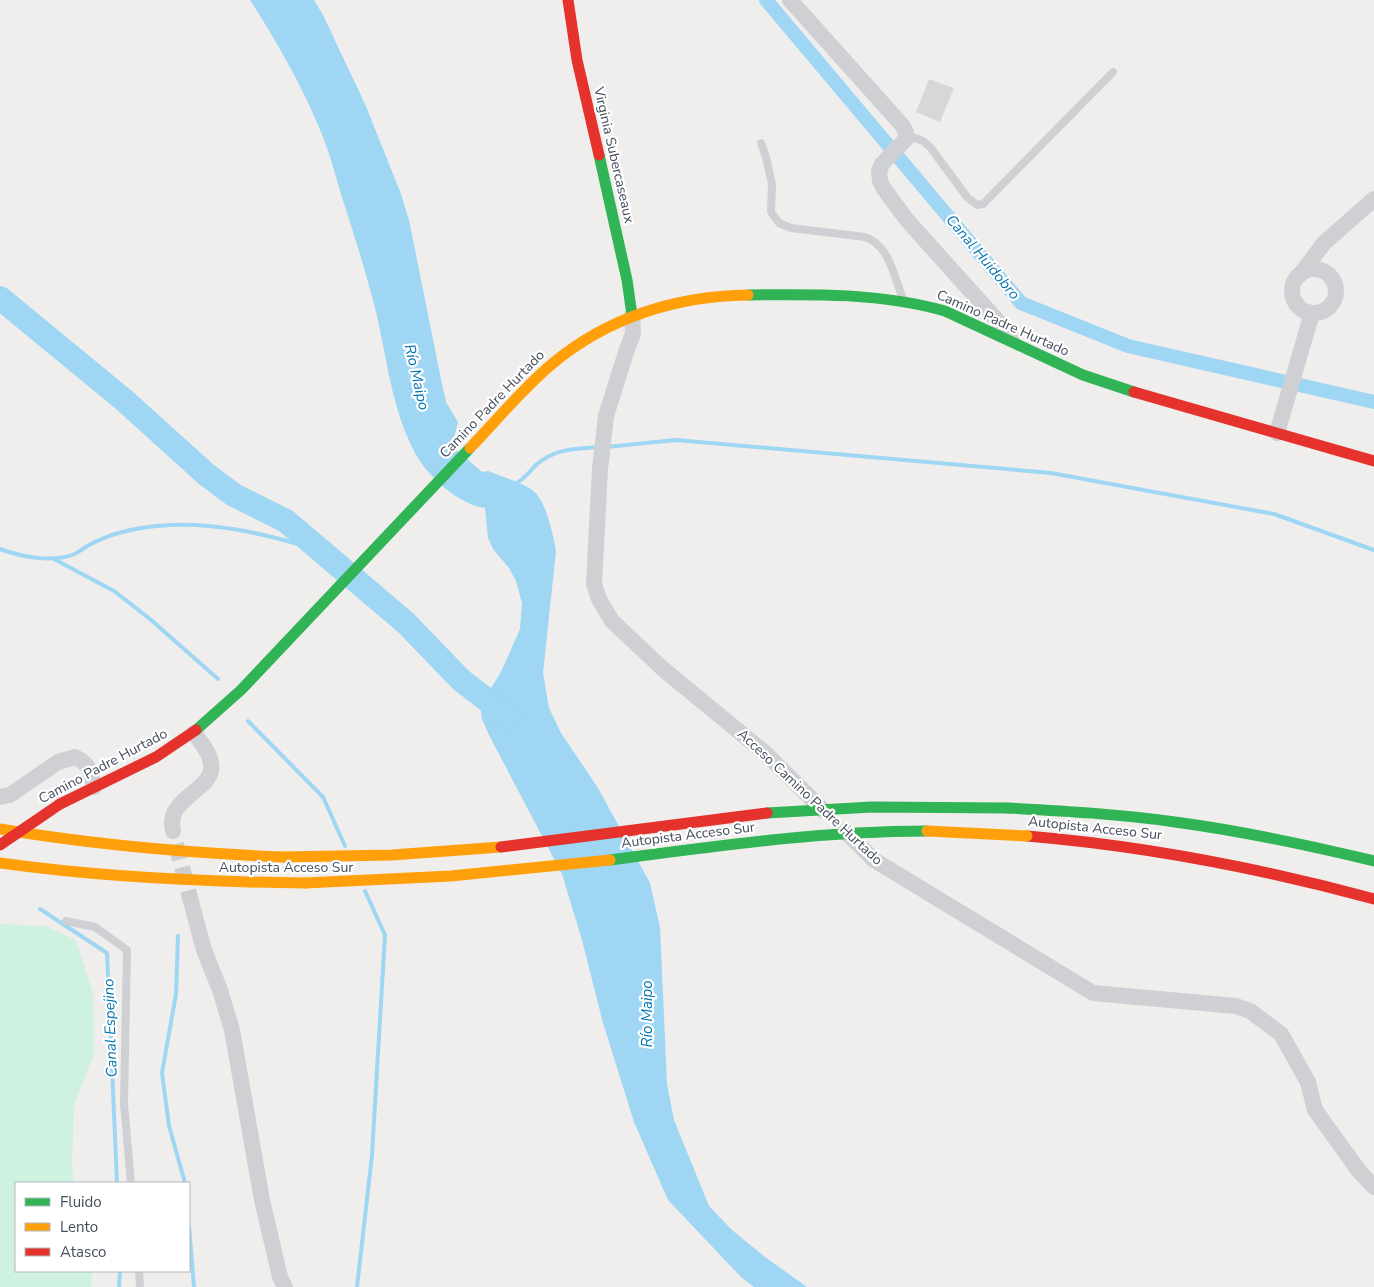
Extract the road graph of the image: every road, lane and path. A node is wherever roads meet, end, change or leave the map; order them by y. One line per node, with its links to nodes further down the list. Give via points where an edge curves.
1 (568, 0): 10 (main road, Virginia Subercaseaux, via 577,60)
2 (790, 0): 4 (street, via 902,125)
3 (1113, 72): 4 (lane, via 982,204 967,197 930,146 923,141)
4 (904, 140): 11 (street, via 879,171 884,189 907,220)
5 (761, 143): 8 (lane, via 772,184 771,212 779,223 792,228 874,240 884,249)
6 (1370, 205): 7 (street, via 1324,243)
7 (1300, 275): 9 (street, via 1292,294 1299,307); 9 (street, via 1320,270 1331,278 1334,285 1336,292 1331,305)
8 (903, 300): 10 (main road, Camino Padre Hurtado, via 834,295 714,296 675,302); 11 (main road, Camino Padre Hurtado, via 945,311)
9 (1312, 313): 12 (street)
10 (632, 315): 14 (main road, Camino Padre Hurtado, via 561,355 534,380 241,690); 26 (street, Acceso Camino Padre Hurtado, via 633,334 606,416 600,469 594,584 598,599 612,621 663,669 764,752 874,860 1093,993 1236,1006 1250,1011 1281,1034 1308,1082 1315,1110)
11 (1020, 346): 12 (main road, Camino Padre Hurtado, via 1083,375)
12 (1277, 433): 13 (main road, Camino Padre Hurtado)
13 (1374, 461)
14 (194, 733): 15 (main road, Camino Padre Hurtado, via 160,755); 18 (street, via 209,755 210,770 206,782 176,808 171,818)
15 (94, 787): 16 (street, via 90,770 84,761 75,757 58,762 10,796); 19 (main road, Camino Padre Hurtado, bridge, via 60,804)
16 (0, 797)
17 (0, 829): 20 (main road, Autopista Acceso Sur, bridge, via 146,849 283,857 368,857 573,839 744,816 838,808 924,806 1008,808 1186,823 1269,837)
18 (173, 831)
19 (0, 845)
20 (1374, 861)
21 (0, 863): 22 (main road, Autopista Acceso Sur, bridge, via 138,878 366,882 471,875 831,834 924,831 1116,844 1213,859)
22 (1374, 899)
23 (193, 909): 29 (street, via 232,1030 262,1200)
24 (66, 921): 25 (lane, via 95,928 127,950 124,1104)
25 (131, 1182)
26 (1374, 1187)
27 (139, 1272): 28 (lane)
28 (140, 1287)
29 (285, 1287)

